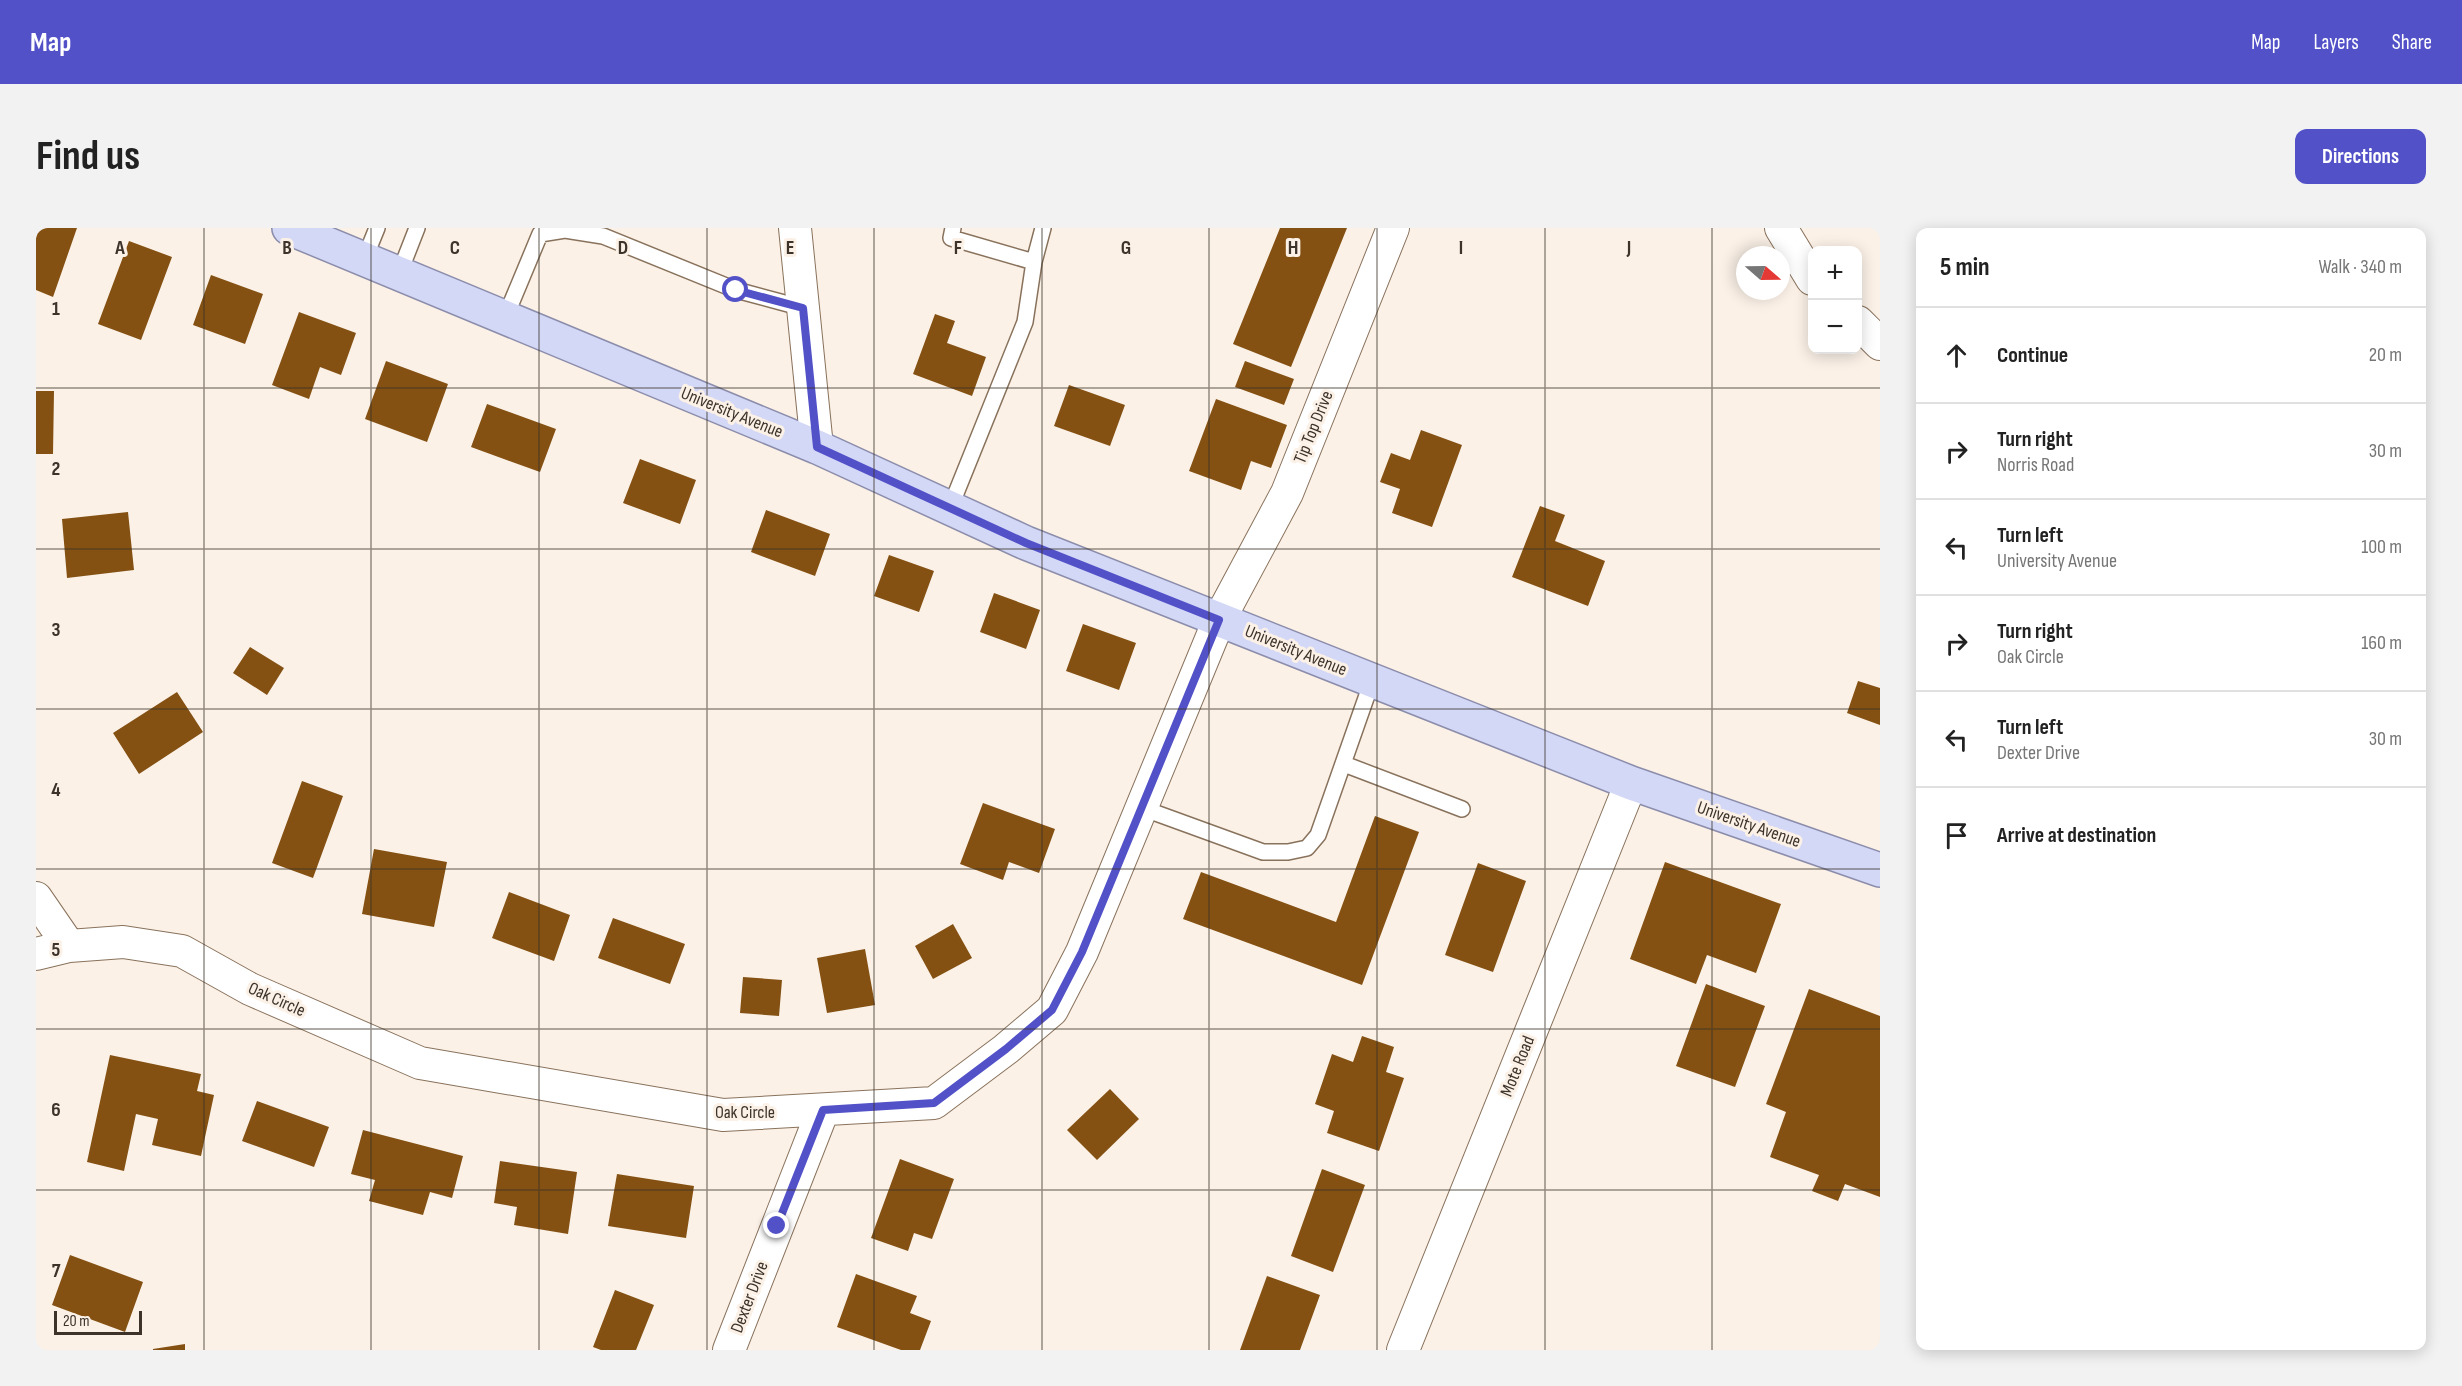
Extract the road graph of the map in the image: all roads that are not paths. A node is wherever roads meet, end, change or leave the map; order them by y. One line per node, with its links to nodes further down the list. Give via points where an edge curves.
1 (289, 228): 9 (main road, University Avenue)
2 (376, 228): 9 (lane)
3 (417, 228): 12 (lane)
4 (795, 228): 13 (street)
5 (954, 228): 10 (lane, via 951,238)
6 (1043, 228): 10 (lane)
7 (1393, 228): 19 (street, Tip Top Drive, via 1287,493)
8 (1781, 228): 11 (street)
9 (364, 260): 12 (main road, University Avenue)
10 (1034, 262): 18 (lane, via 1025,322)
11 (1808, 272)
12 (399, 274): 14 (main road, University Avenue)
13 (803, 308): 14 (lane, via 736,290 603,236 565,230 540,234); 17 (street)
14 (505, 318): 17 (main road, University Avenue)
15 (1862, 327): 16 (street)
16 (1880, 344)
17 (817, 447): 18 (main road, University Avenue)
18 (950, 508): 19 (main road, University Avenue, via 1026,543)
19 (1219, 620): 20 (main road, University Avenue); 23 (street, Oak Circle)
20 (1372, 681): 21 (lane); 22 (main road, University Avenue)
21 (1344, 764): 23 (lane, via 1318,835 1307,848 1263,852); 24 (lane)
22 (1631, 783): 25 (main road, University Avenue); 31 (street, Mote Road)
23 (1142, 808): 29 (street, Oak Circle, via 1082,952 1052,1010 934,1103)
24 (1462, 809)
25 (1880, 870)
26 (36, 898): 27 (street)
27 (69, 946): 28 (street, Oak Circle); 29 (street, Oak Circle, via 123,942 182,951 250,988 420,1063 723,1116)
28 (36, 954)
29 (823, 1110): 30 (street, Dexter Drive)
30 (729, 1350)
31 (1403, 1350)

